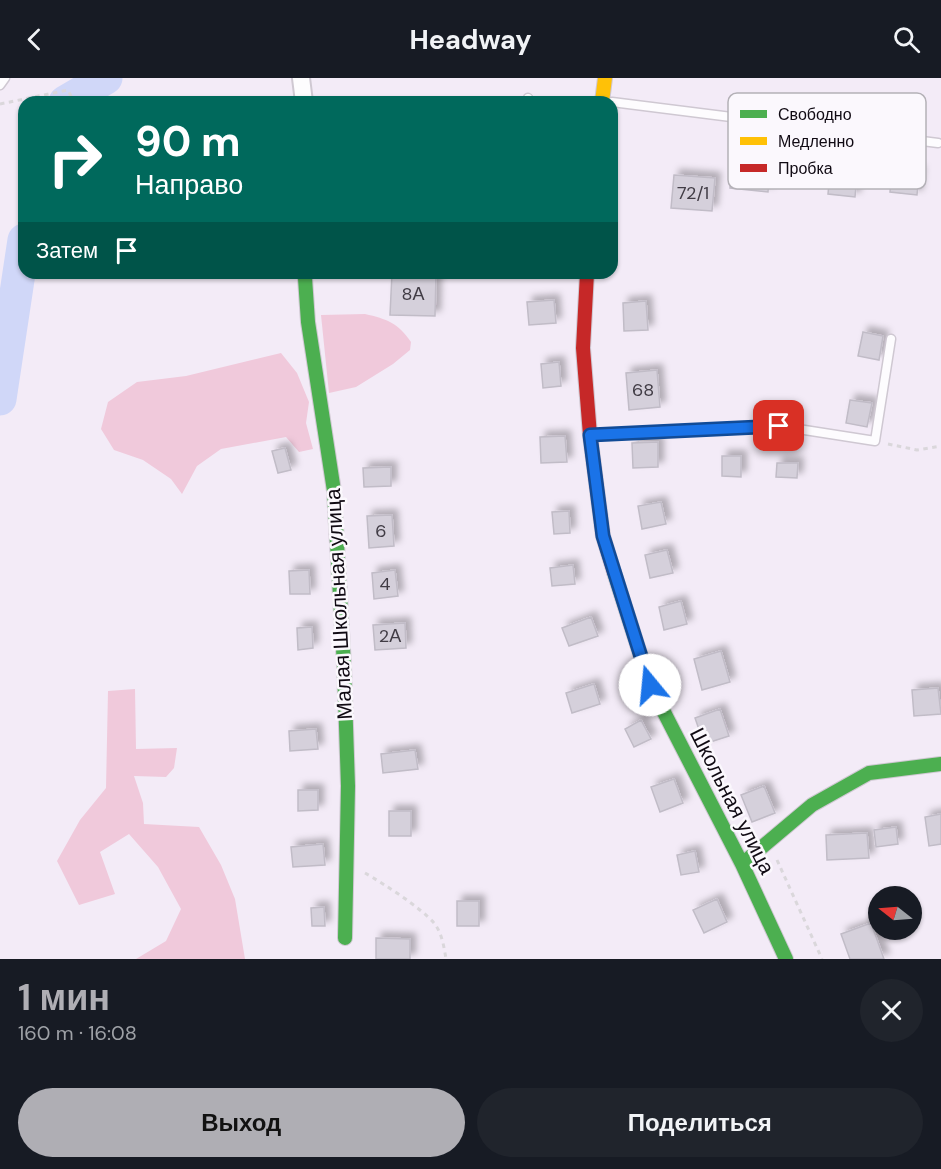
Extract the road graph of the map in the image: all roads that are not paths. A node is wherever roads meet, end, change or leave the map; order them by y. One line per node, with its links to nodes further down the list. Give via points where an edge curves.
1 (5, 78): 4 (lane)
2 (301, 78): 5 (street)
3 (605, 78): 6 (street)
4 (0, 85)
5 (303, 96)
6 (606, 96)
7 (618, 103): 8 (lane)
8 (728, 117)
9 (926, 142): 10 (lane)
10 (938, 143)
11 (305, 279): 17 (street, Малая Школьная улица, via 334,491 348,786)
12 (587, 279): 14 (street, Школьная улица, via 583,348)
13 (891, 339): 14 (lane, via 875,441 779,426)
14 (590, 435): 16 (street, Школьная улица, via 603,536 650,685)
15 (941, 764): 16 (street, via 869,773 812,805)
16 (742, 864): 18 (street, Школьная улица)
17 (345, 938)
18 (786, 959)

